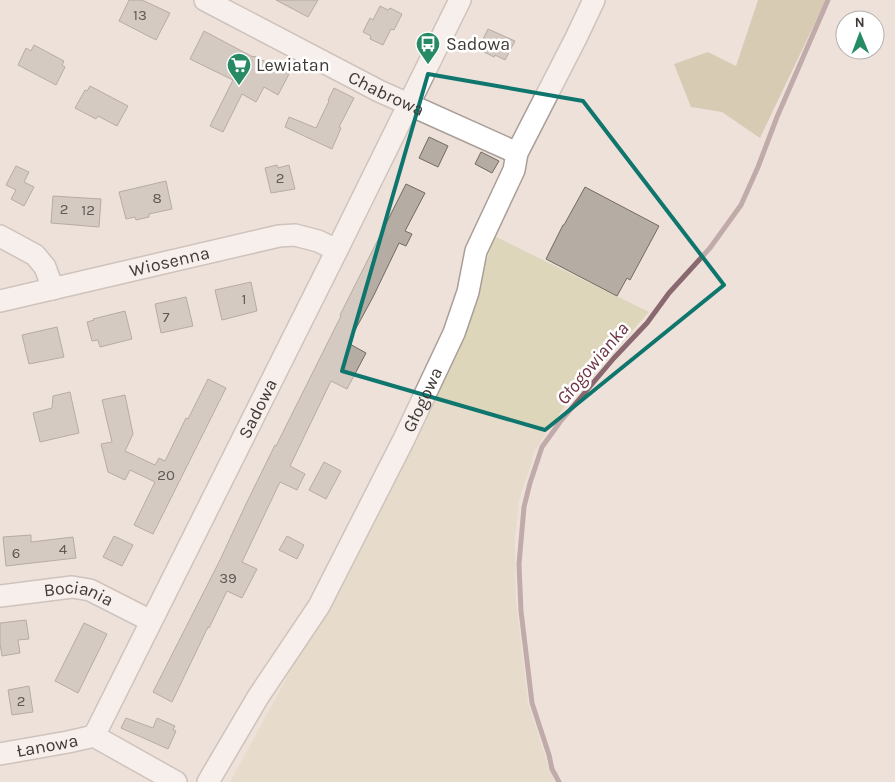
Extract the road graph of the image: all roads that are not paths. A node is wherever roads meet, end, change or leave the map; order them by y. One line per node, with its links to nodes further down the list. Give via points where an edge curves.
1 (205, 0): 4 (street, Chabrowa)
2 (460, 0): 4 (street, Sadowa)
3 (594, 0): 5 (street, Głogowa)
4 (408, 105): 5 (street, Chabrowa); 7 (street, Sadowa)
5 (517, 153): 15 (street, Głogowa, via 514,170 476,251 468,292 454,333 404,439 319,606 258,697)
6 (0, 236): 8 (street, via 36,255 46,267)
7 (337, 250): 8 (street, Wiosenna, via 295,234 278,236); 11 (street, Sadowa)
8 (53, 289): 9 (street, Wiosenna)
9 (0, 301)
10 (0, 596): 11 (street, Bociania, via 72,587 90,590)
11 (151, 621): 12 (street, Sadowa)
12 (94, 736): 13 (street, Łanowa); 14 (street)
13 (0, 754)
14 (176, 782)
15 (208, 782)

